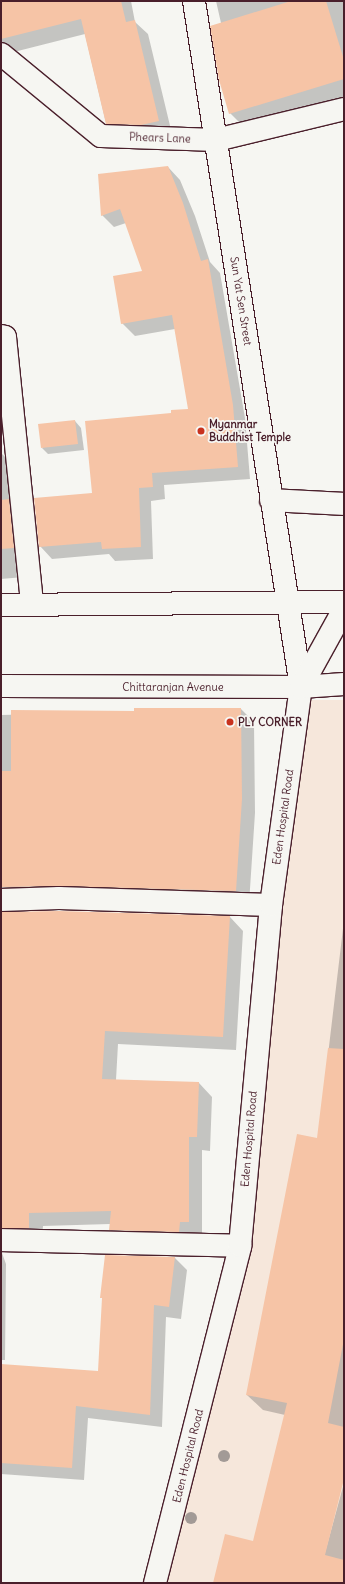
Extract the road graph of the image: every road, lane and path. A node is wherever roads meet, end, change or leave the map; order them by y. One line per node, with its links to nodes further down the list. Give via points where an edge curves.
1 (194, 1): 4 (street, Sun Yat Sen Street)
2 (1, 54): 4 (street, Phears Lane, via 101,136)
3 (344, 109): 4 (street, Phears Lane)
4 (216, 140): 6 (street, Sun Yat Sen Street)
5 (1, 336): 10 (street, via 5,337)
6 (271, 500): 7 (street); 8 (street, Sun Yat Sen Street)
7 (344, 504)
8 (287, 601): 9 (street); 10 (street); 15 (street, Sun Yat Sen Street)
9 (344, 602)
10 (32, 604): 11 (street)
11 (1, 605)
12 (344, 609): 15 (street)
13 (344, 684): 15 (street, Chittaranjan Avenue)
14 (1, 686): 15 (street, Chittaranjan Avenue)
15 (300, 687): 17 (street, Eden Hospital Road)
16 (1, 900): 17 (street, via 59,898)
17 (271, 905): 19 (street, Eden Hospital Road)
18 (1, 1240): 19 (street)
19 (240, 1246): 20 (street, Eden Hospital Road)
20 (156, 1583)

